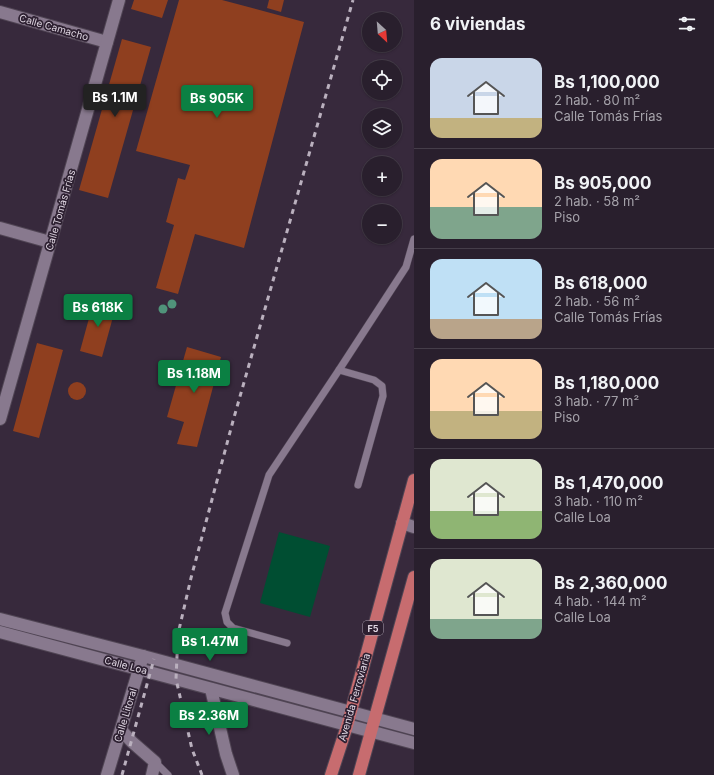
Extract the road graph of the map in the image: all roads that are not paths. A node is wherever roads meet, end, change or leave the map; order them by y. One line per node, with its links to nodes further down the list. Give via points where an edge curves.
1 (119, 0): 3 (street, Calle Tomás Frías)
2 (0, 12): 3 (street, Calle Camacho)
3 (107, 42): 6 (street, Calle Tomás Frías)
4 (0, 228): 6 (street)
5 (414, 239): 7 (lane)
6 (50, 242): 10 (street, Calle Tomás Frías)
7 (406, 267): 8 (lane); 9 (lane)
8 (414, 270)
9 (340, 370): 13 (lane, via 374,380 382,386 383,396); 20 (lane, via 269,475 225,613 227,622 233,628)
10 (3, 399): 11 (street, Calle Tomás Frías)
11 (0, 420)
12 (414, 480): 14 (highway, Avenida Ferroviaria / F5)
13 (358, 485)
14 (410, 512): 15 (highway, Avenida Ferroviaria / F5)
15 (402, 523): 16 (street); 24 (highway, Avenida Ferroviaria / F5)
16 (414, 527)
17 (414, 577): 25 (highway, F5)
18 (0, 619): 21 (street, Calle Loa)
19 (0, 632): 22 (street, Calle Loa)
20 (287, 643)
21 (143, 656): 22 (street, Calle Litoral); 24 (street, Calle Loa)
22 (140, 669): 23 (street, Calle Loa); 28 (street, Calle Litoral)
23 (212, 688): 26 (street, Calle Loa); 35 (street)
24 (350, 713): 25 (street, Calle Loa); 26 (highway, Avenida Ferroviaria / F5)
25 (376, 718): 27 (street, Calle Loa); 29 (highway, F5)
26 (346, 726): 29 (street, Calle Loa); 36 (highway, Avenida Ferroviaria / F5)
27 (414, 729)
28 (121, 730): 31 (street); 32 (street, Calle Litoral)
29 (372, 732): 30 (street, Calle Loa); 37 (highway, F5)
30 (414, 744)
31 (155, 762): 33 (street); 34 (lane)
32 (107, 775)
33 (152, 775)
34 (168, 775)
35 (233, 775)
36 (331, 775)
37 (359, 775)

